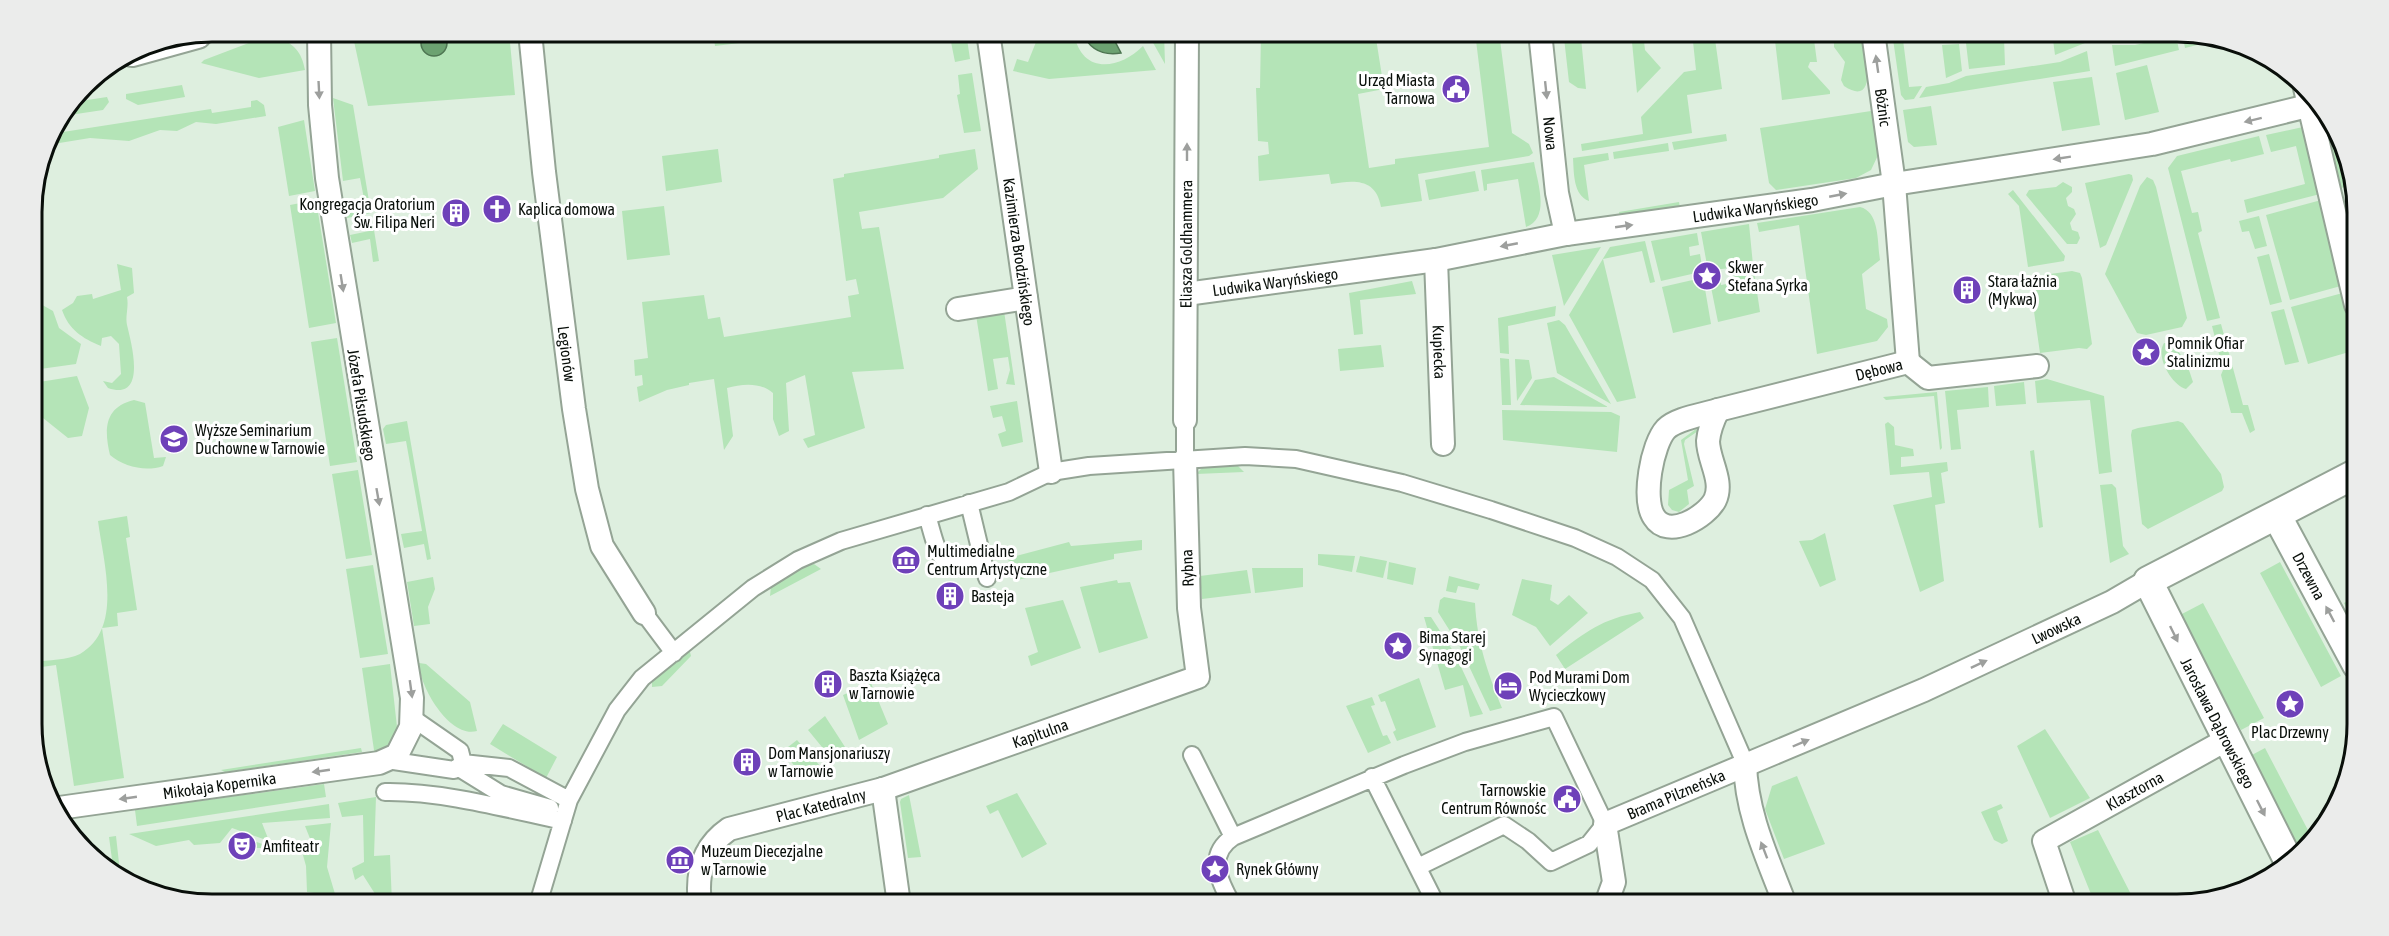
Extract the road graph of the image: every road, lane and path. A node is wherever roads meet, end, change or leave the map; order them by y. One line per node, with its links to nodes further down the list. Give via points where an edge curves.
1 (318, 42): 32 (street, Józefa Piłsudskiego, one-way to 32, via 327,178 406,659)
2 (531, 42): 28 (street, Legionów, via 544,172 587,489 602,546)
3 (989, 42): 14 (street, Kazimierza Brodzińskiego)
4 (1187, 42): 13 (street, Eliasza Goldhammera, one-way to 4)
5 (1541, 42): 10 (street, Nowa, one-way to 10, via 1557,194)
6 (1874, 42): 9 (street, Bóżnic, one-way to 6)
7 (2305, 101): 9 (street, Ludwika Waryńskiego, one-way to 9, via 2152,144)
8 (2315, 114): 12 (street)
9 (1894, 184): 10 (street, Ludwika Waryńskiego, one-way to 9, via 1812,200); 16 (street, Bóżnic)
10 (1566, 234): 11 (street, Ludwika Waryńskiego, one-way to 11)
11 (1436, 260): 13 (street, Ludwika Waryńskiego); 20 (street, Kupiecka)
12 (2347, 263)
13 (1186, 294): 19 (street, Eliasza Goldhammera)
14 (1026, 298): 15 (street); 22 (street, Kazimierza Brodzińskiego)
15 (958, 309)
16 (1908, 362): 17 (street, Dębowa, via 1928,378); 18 (street, Dębowa)
17 (2037, 366)
18 (1718, 410): 18 (street, Dębowa, via 1667,428 1657,443 1649,503 1662,525 1678,526 1692,521 1716,499 1718,481 1708,442)
19 (1185, 420): 21 (street, Eliasza Goldhammera)
20 (1443, 444)
21 (1185, 459): 22 (street); 31 (street, Rybna, via 1189,608); 36 (street, via 1296,459 1348,469 1532,523 1617,557 1652,580 1682,618)
22 (1051, 472): 24 (street, via 1017,489)
23 (2347, 478): 26 (street, Lwowska)
24 (969, 503): 25 (street); 25 (street, via 986,571 948,565 941,557)
25 (927, 515): 30 (street, via 841,541 798,560 753,588)
26 (2277, 516): 27 (street, Lwowska); 29 (street, Drzewna, one-way to 26)
27 (2148, 581): 33 (street, Jarosława Dąbrowskiego, one-way to 33); 36 (street, Lwowska, one-way to 27, via 1791,748 1923,690 2112,602)
28 (644, 614): 30 (street, Legionów)
29 (2347, 647)
30 (674, 653): 42 (street, via 642,678 617,710)
31 (1198, 677): 39 (street, Kapitulna)
32 (411, 717): 35 (street, Józefa Piłsudskiego, via 411,727 398,755); 37 (street, via 460,751)
33 (2226, 740): 45 (street, Jarosława Dąbrowskiego, one-way to 45); 54 (street, Klasztorna, via 2044,841)
34 (1192, 755): 44 (street)
35 (383, 762): 37 (street, via 454,770); 41 (street, Mikołaja Kopernika, one-way to 41)
36 (1745, 763): 43 (street, Brama Pilzneńska); 53 (street, one-way to 36, via 1754,824 1746,792)
37 (461, 766): 42 (street, via 501,794); 42 (street, via 509,768)
38 (1372, 777): 43 (street, via 1465,742 1554,717); 44 (street); 46 (street)
39 (883, 789): 48 (street, Plac Katedralny, via 729,829 711,844 705,856); 49 (street, Plac Katedralny)
40 (385, 792): 42 (street)
41 (65, 807)
42 (565, 811): 47 (street)
43 (1605, 824): 46 (street, via 1589,844 1551,862 1504,825); 52 (street, via 1614,882)
44 (1233, 837): 50 (street, via 1222,846 1217,859 1219,880)
45 (2285, 855)
46 (1418, 867): 51 (street)
47 (541, 894)
48 (699, 894)
49 (898, 894)
50 (1227, 894)
51 (1431, 894)
52 (1610, 894)
53 (1781, 894)
54 (2062, 894)

